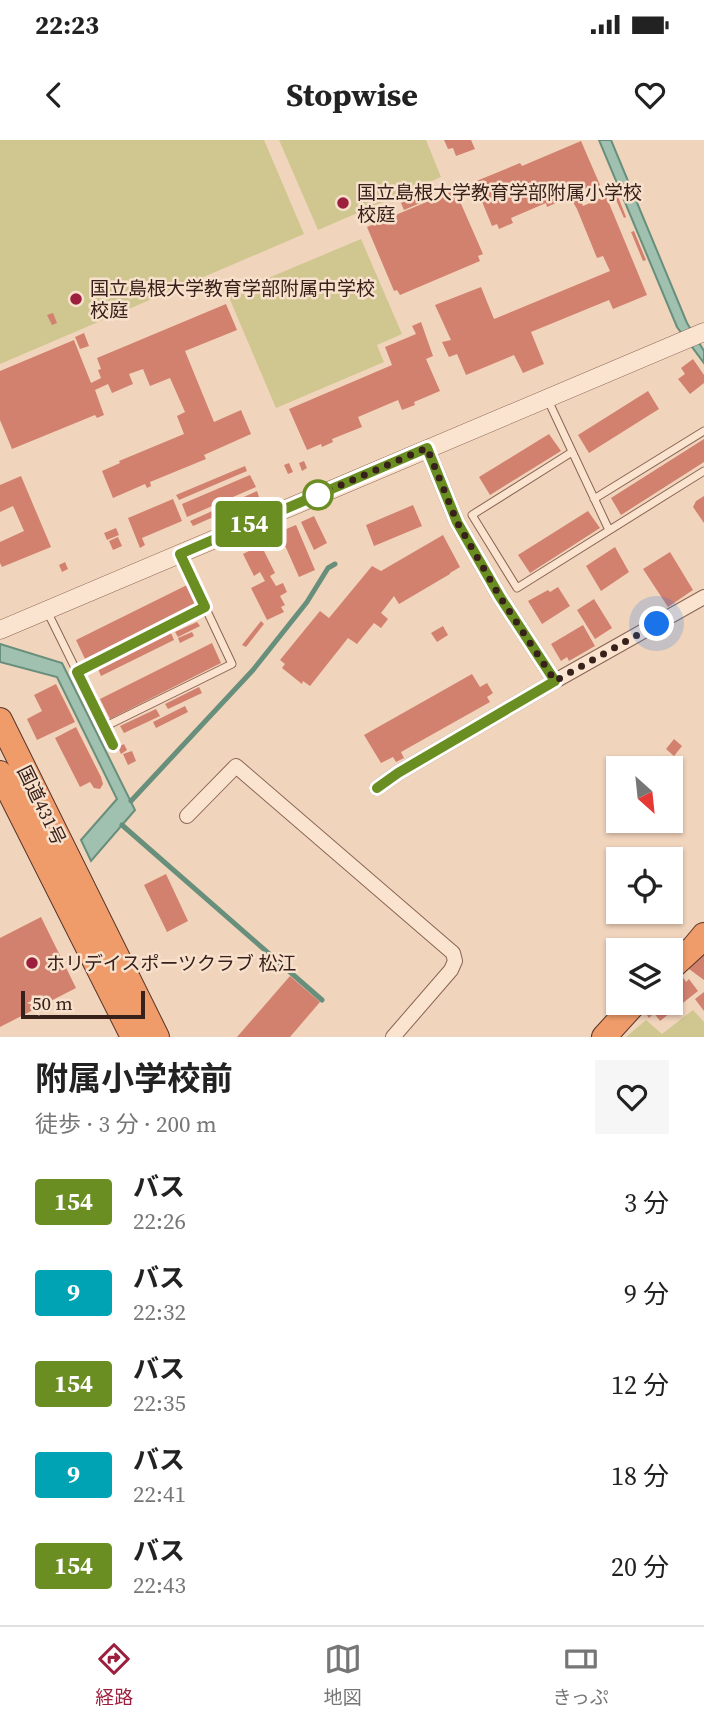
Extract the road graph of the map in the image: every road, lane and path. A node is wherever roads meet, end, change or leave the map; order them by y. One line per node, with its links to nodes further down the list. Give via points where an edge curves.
1 (702, 333): 2 (street)
2 (547, 398): 4 (street); 5 (lane)
3 (704, 431): 7 (lane)
4 (427, 448): 9 (street); 15 (street, via 457,522)
5 (572, 452): 7 (lane); 8 (lane, via 472,515 517,587)
6 (704, 471): 8 (lane)
7 (594, 499): 8 (lane)
8 (609, 530)
9 (180, 554): 11 (lane); 12 (street)
10 (704, 597): 15 (street)
11 (205, 607): 14 (lane); 17 (lane, via 232,664)
12 (46, 610): 13 (street); 14 (lane)
13 (0, 630)
14 (77, 672): 17 (lane)
15 (555, 681): 20 (street)
16 (0, 720): 22 (highway, 国道431号)
17 (104, 727): 18 (lane)
18 (113, 745)
19 (0, 774): 22 (highway, 国道431号)
20 (377, 788)
21 (187, 816): 29 (street, via 236,766 453,953 452,970)
22 (55, 857): 23 (highway)
23 (68, 884): 27 (highway); 28 (highway)
24 (704, 934): 25 (highway)
25 (683, 957)
26 (624, 1015): 30 (highway)
27 (132, 1037)
28 (157, 1037)
29 (393, 1037)
30 (604, 1037)

